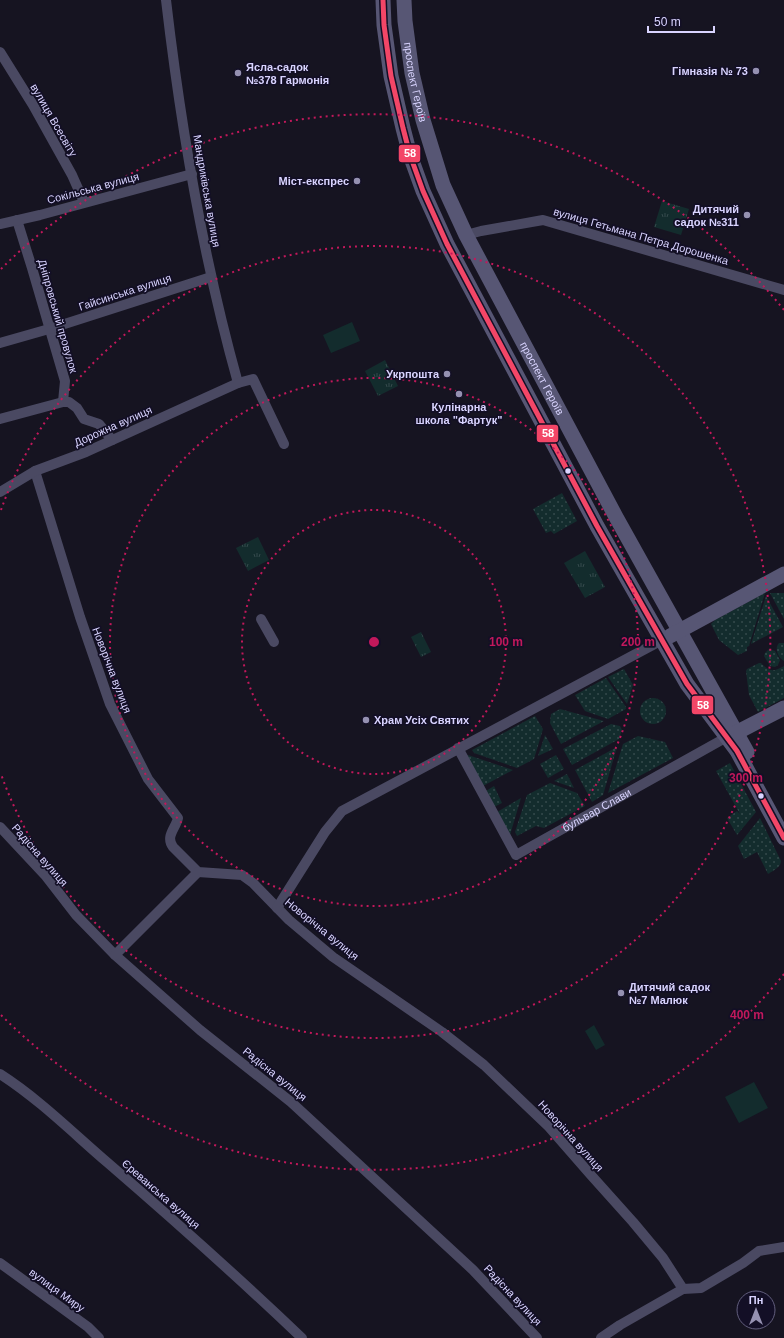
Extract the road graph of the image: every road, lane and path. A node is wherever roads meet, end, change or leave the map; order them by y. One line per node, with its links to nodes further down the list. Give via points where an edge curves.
1 (166, 0): 5 (street, Мандриківська вулиця)
2 (383, 0): 24 (main road, проспект Героїв, via 391,76 410,155 423,191 447,244 597,526)
3 (404, 0): 9 (main road, проспект Героїв, via 412,72 423,120 443,185)
4 (0, 52): 6 (street, вулиця Всесвіту, via 72,175)
5 (192, 174): 6 (street, Сокільська вулиця); 10 (street, Мандриківська вулиця)
6 (84, 202): 7 (street, Сокільська вулиця)
7 (17, 220): 8 (street, Сокільська вулиця); 12 (street, Дніпровський провулок)
8 (0, 224)
9 (466, 235): 11 (street, вулиця Гетьмана Петра Дорошенка, via 543,220); 23 (main road, проспект Героїв)
10 (211, 277): 12 (street, Гайсинська вулиця); 14 (street, Мандриківська вулиця)
11 (784, 290)
12 (49, 329): 13 (street, Гайсинська вулиця); 15 (street, Дніпровський провулок, via 65,381)
13 (0, 343)
14 (238, 383): 17 (street, Дорожна вулиця); 18 (street, via 253,379)
15 (63, 402): 16 (street); 17 (street, via 69,402 77,408 84,419 99,424)
16 (0, 419)
17 (112, 440): 19 (street, Дорожна вулиця)
18 (284, 444)
19 (35, 472): 20 (street, Дорожна вулиця); 32 (street, Новорічна вулиця, via 110,704 148,779 178,818 170,836 170,844)
20 (0, 492)
21 (784, 574): 23 (main road)
22 (261, 619): 25 (street)
23 (678, 631): 24 (main road); 27 (main road, проспект Героїв, via 715,692)
24 (662, 640): 27 (main road, проспект Героїв, via 687,684); 28 (street)
25 (274, 642)
26 (784, 708): 27 (main road, бульвар Слави)
27 (732, 735): 28 (street, бульвар Слави, via 516,855); 29 (main road, проспект Героїв); 31 (main road, проспект Героїв, via 737,751)
28 (458, 748): 33 (street, via 342,811 325,832)
29 (784, 820)
30 (0, 827): 34 (street, Радісна вулиця, via 76,915)
31 (784, 838)
32 (198, 872): 33 (street, Новорічна вулиця, via 242,876 253,883); 34 (street)
33 (277, 908): 38 (street, Новорічна вулиця, via 333,957 442,1032 527,1104 633,1222 663,1258)
34 (115, 955): 41 (street, Радісна вулиця, via 200,1030 291,1102 473,1270)
35 (0, 1074): 40 (street, Єреванська вулиця, via 22,1088 130,1182)
36 (784, 1247): 38 (street, via 759,1251 701,1288)
37 (0, 1262): 39 (street, вулиця Миру, via 88,1327)
38 (683, 1289): 42 (street)
39 (99, 1338)
40 (302, 1338)
41 (537, 1338)
42 (600, 1338)

